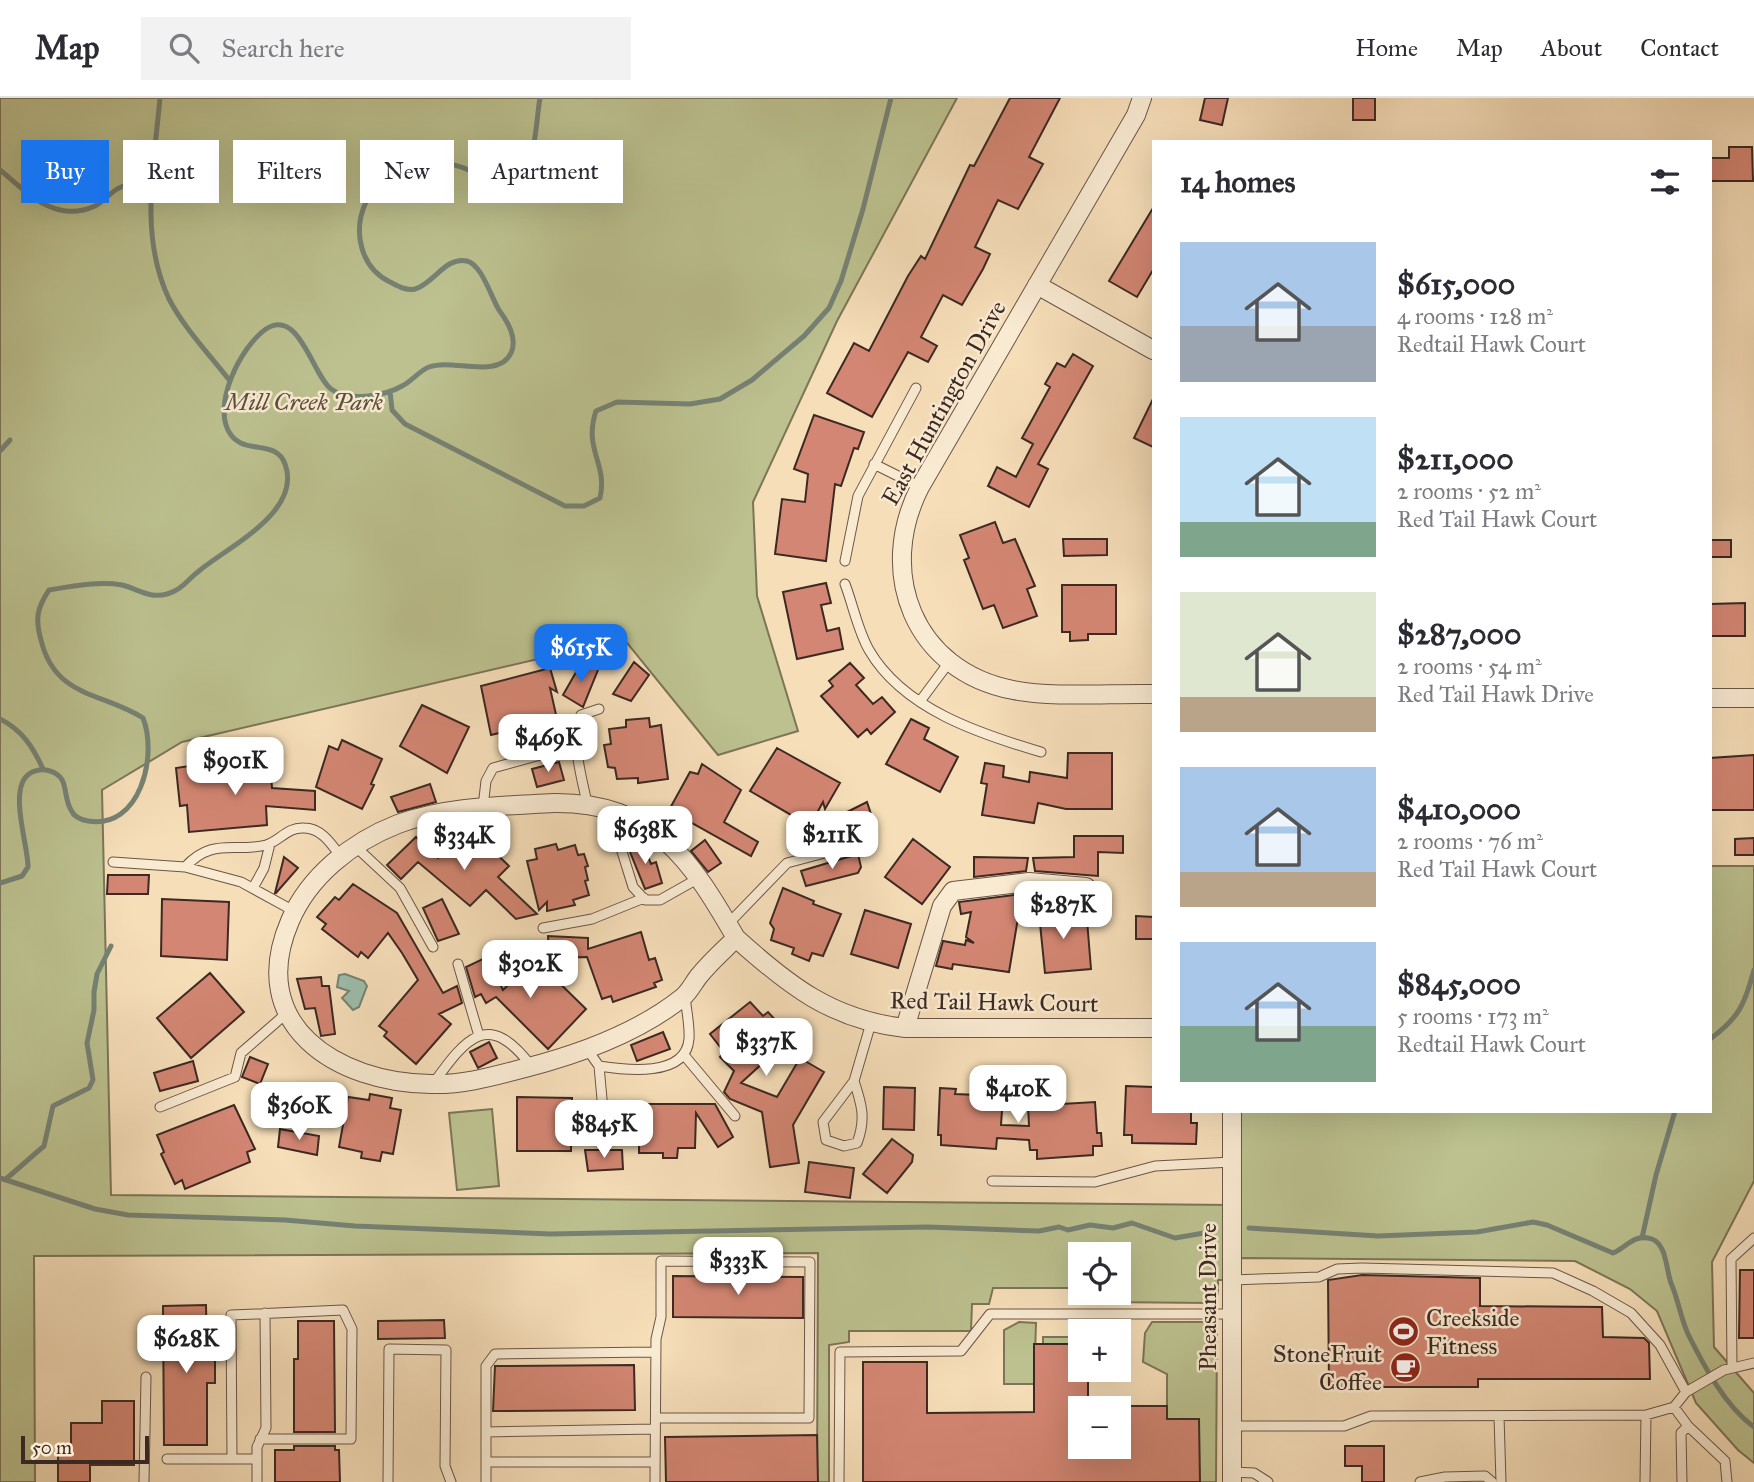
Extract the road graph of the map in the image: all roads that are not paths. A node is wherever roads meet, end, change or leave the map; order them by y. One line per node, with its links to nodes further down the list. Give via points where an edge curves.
1 (1142, 98): 2 (street, East Huntington Drive)
2 (1037, 285): 3 (street); 6 (street, East Huntington Drive)
3 (1152, 349)
4 (916, 388): 5 (lane)
5 (874, 464): 6 (lane); 7 (lane, via 858,496)
6 (920, 487): 9 (street, East Huntington Drive, via 901,534 901,576 920,627)
7 (845, 561)
8 (845, 584): 13 (lane, via 867,648 886,675)
9 (950, 661): 10 (street, East Huntington Drive, via 975,678 1012,690); 13 (lane)
10 (1152, 694)
11 (1712, 698): 12 (street)
12 (1754, 698)
13 (921, 701): 16 (lane, via 977,733)
14 (599, 709): 15 (lane, via 581,715)
15 (576, 745): 17 (lane); 18 (lane, via 493,768 486,781)
16 (1041, 752)
17 (587, 804): 18 (street, Red Tail Hawk Court); 19 (street, Red Tail Hawk Court)
18 (483, 808): 22 (street, Red Tail Hawk Court, via 409,821)
19 (608, 809): 25 (street, Red Tail Hawk Court, via 660,836); 28 (lane, via 633,887)
20 (866, 842): 31 (lane, via 787,863)
21 (270, 844): 22 (lane, via 288,830 306,828); 24 (lane, via 221,846 207,850); 27 (lane)
22 (349, 852): 29 (street, Red Tail Hawk Court, via 307,890); 32 (lane, via 400,888)
23 (113, 862): 24 (lane)
24 (185, 867): 27 (lane)
25 (700, 877): 28 (lane, via 660,900); 31 (street, Red Tail Hawk Court)
26 (1086, 887): 37 (street, via 1030,882 953,891 942,906)
27 (253, 888): 29 (lane)
28 (644, 898): 30 (lane, via 592,919)
29 (294, 911): 35 (street, Red Tail Hawk Court, via 276,973 277,989)
30 (543, 928)
31 (732, 931): 34 (street); 36 (street, Red Tail Hawk Court, via 782,979 838,1013)
32 (433, 947)
33 (458, 964): 39 (lane)
34 (685, 995): 40 (street, Red Tail Hawk Court, via 630,1030); 41 (lane, via 689,1041)
35 (288, 1012): 45 (street, Red Tail Hawk Court, via 310,1043 338,1063 398,1080); 46 (lane, via 241,1053 235,1077)
36 (871, 1023): 37 (street, Red Tail Hawk Court); 44 (lane)
37 (905, 1028): 38 (street, Red Tail Hawk Court)
38 (1152, 1028)
39 (479, 1035): 43 (lane, via 502,1035); 45 (lane, via 449,1061)
40 (587, 1049): 42 (lane); 43 (street, Red Tail Hawk Court)
41 (684, 1055): 42 (lane, via 645,1070); 48 (lane)
42 (599, 1066): 49 (lane)
43 (532, 1067): 45 (street, Red Tail Hawk Court, via 479,1080)
44 (854, 1081): 44 (lane, via 864,1125 857,1143 844,1146 826,1140 823,1122)
45 (432, 1084)
46 (160, 1107)
47 (1232, 1113): 50 (street, Pheasant Drive)
48 (735, 1116)
49 (606, 1132)
50 (1232, 1162): 51 (lane, via 1155,1166 1094,1182); 53 (street, Pheasant Drive)
51 (992, 1181)
52 (1752, 1242): 58 (lane, via 1731,1259)
53 (1232, 1280): 55 (street, Pheasant Drive); 60 (lane, via 1319,1277 1337,1269 1362,1268 1553,1273 1631,1313 1660,1345)
54 (265, 1313): 69 (lane, via 266,1428); 69 (lane, via 343,1310 352,1329 351,1439); 71 (lane, via 231,1315)
55 (1232, 1314): 65 (street, Pheasant Drive); 82 (lane, via 990,1314 961,1351 840,1352)
56 (656, 1352): 64 (lane); 64 (lane, via 661,1261 810,1262 809,1418); 68 (lane, via 495,1354 486,1366)
57 (1754, 1363): 58 (lane)
58 (1728, 1368): 60 (lane)
59 (146, 1377): 76 (lane)
60 (1686, 1392): 61 (lane)
61 (1674, 1407): 62 (lane); 66 (lane)
62 (1646, 1415): 63 (lane); 87 (lane)
63 (1499, 1416): 65 (lane, via 1371,1416 1344,1426); 86 (lane)
64 (656, 1418): 67 (lane)
65 (1232, 1426): 75 (street, Pheasant Drive)
66 (1688, 1426): 88 (lane, via 1681,1433); 89 (lane, via 1725,1461)
67 (656, 1429): 68 (lane); 74 (lane)
68 (486, 1432): 73 (lane)
69 (260, 1439): 72 (lane)
70 (167, 1459): 71 (lane)
71 (232, 1459): 72 (lane)
72 (257, 1459): 77 (lane)
73 (486, 1462): 74 (lane); 80 (lane)
74 (656, 1462): 81 (lane)
75 (1231, 1477): 83 (lane, via 1254,1473)
76 (144, 1482)
77 (257, 1482)
78 (388, 1482): 79 (lane, via 388,1349 446,1350 445,1466)
79 (451, 1482)
80 (486, 1482)
81 (656, 1482)
82 (839, 1482)
83 (1268, 1482)
84 (1420, 1482): 85 (lane, via 1485,1476)
85 (1492, 1482)
86 (1501, 1482)
87 (1645, 1482)
88 (1682, 1482)
89 (1727, 1482)

